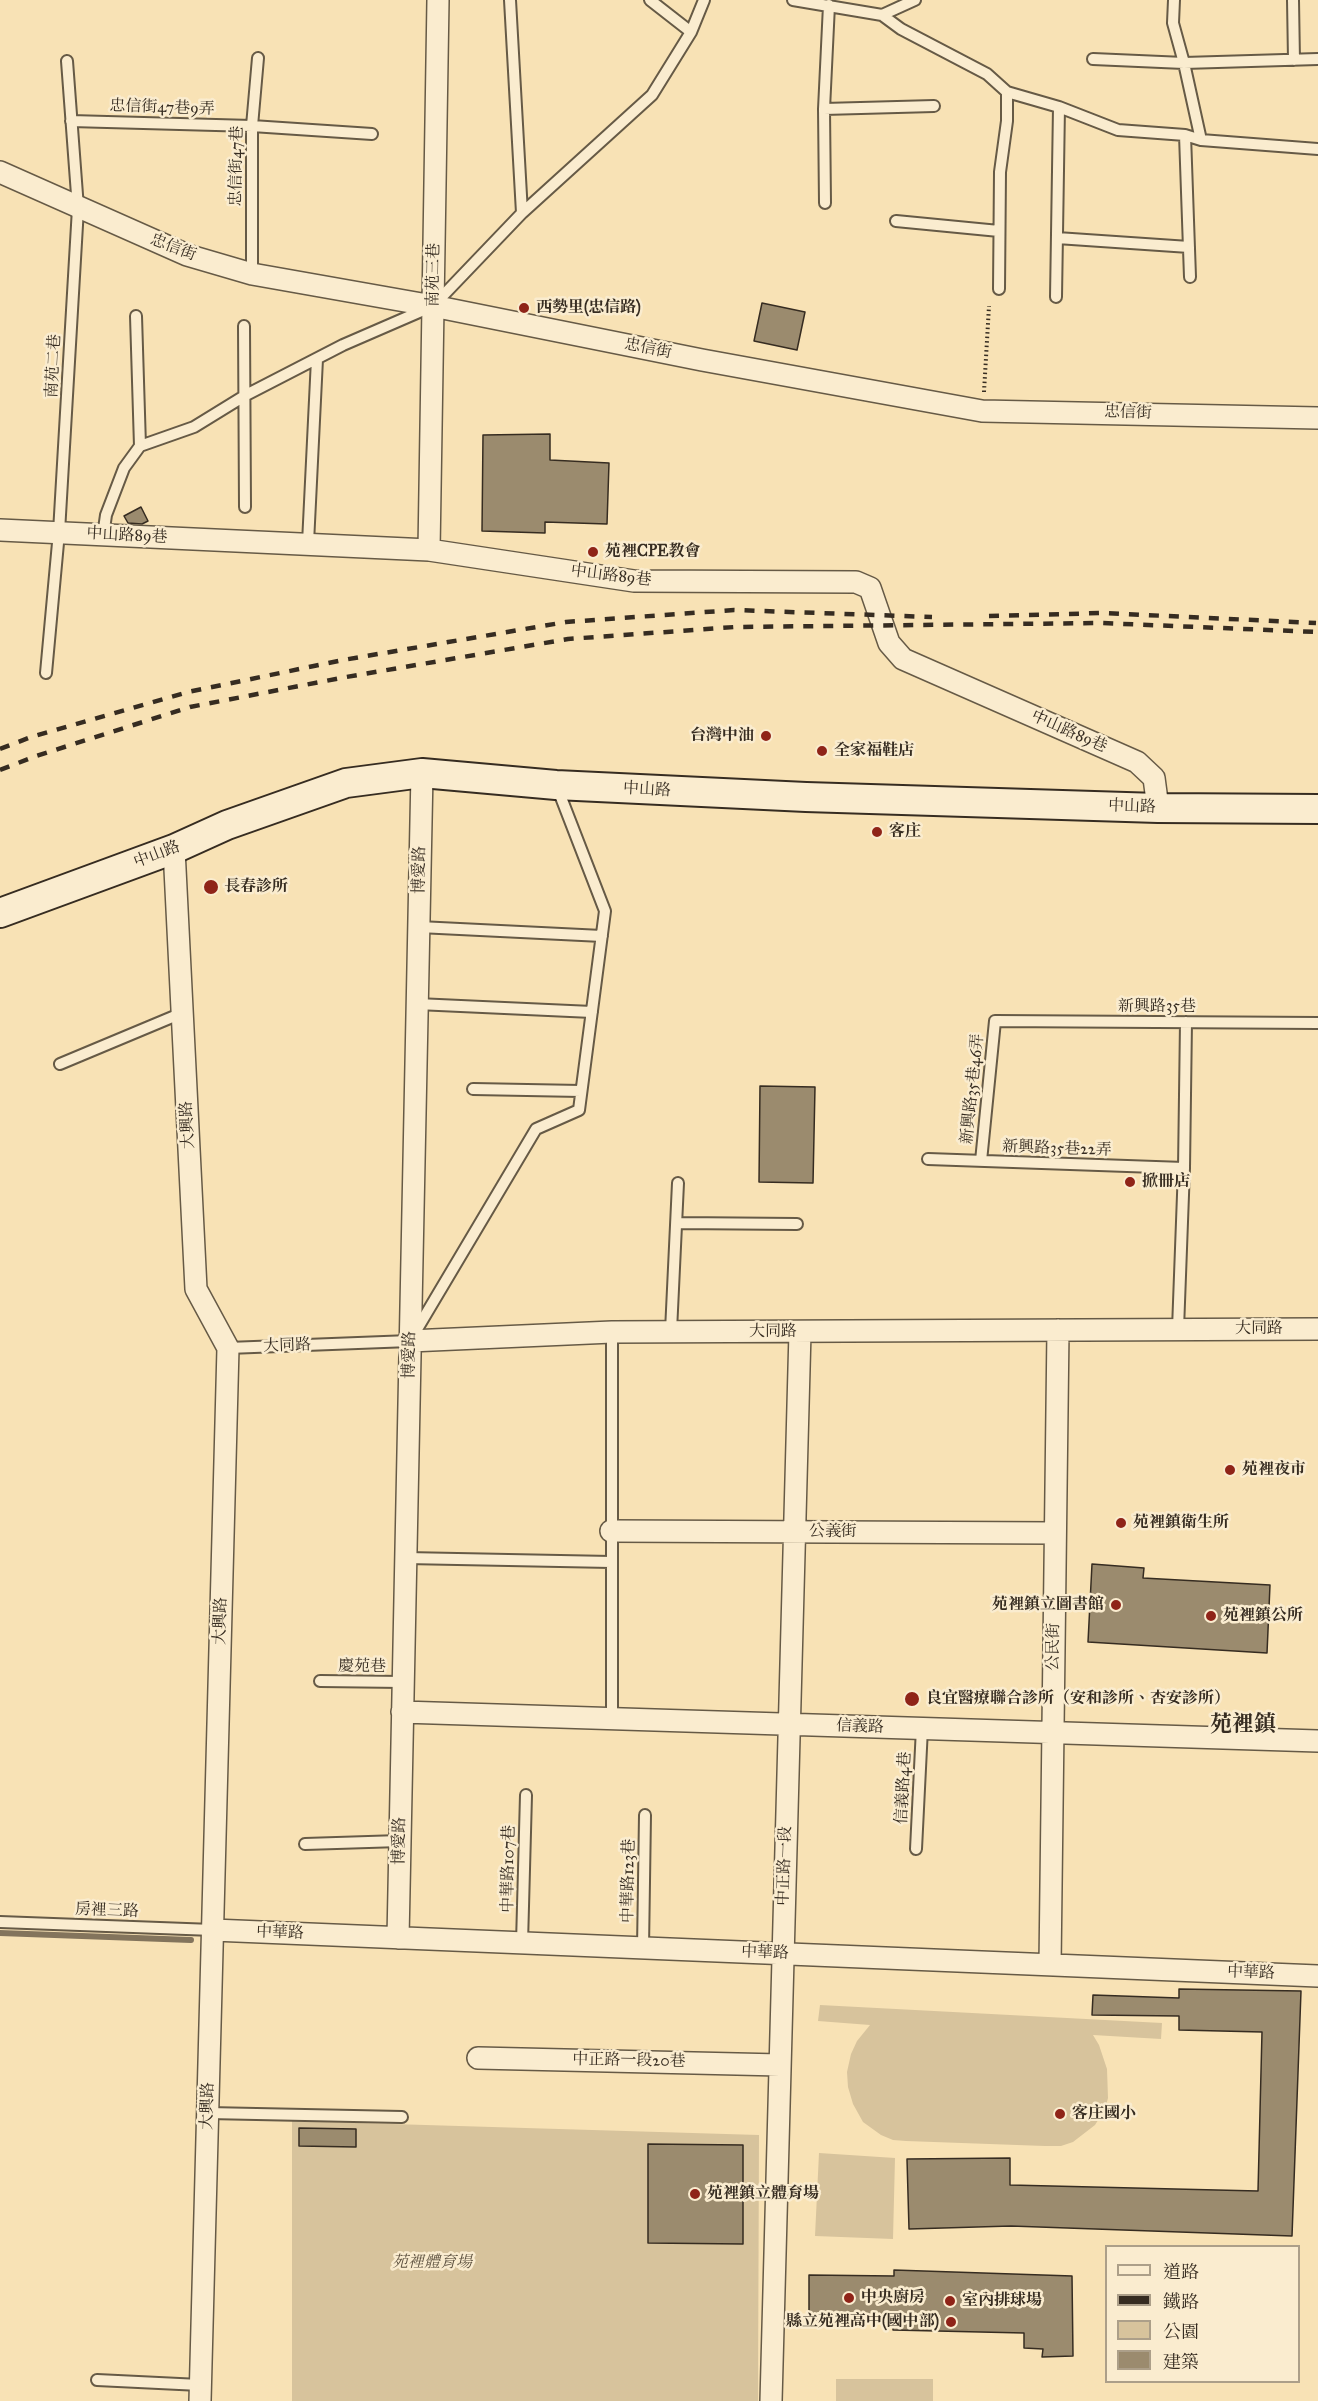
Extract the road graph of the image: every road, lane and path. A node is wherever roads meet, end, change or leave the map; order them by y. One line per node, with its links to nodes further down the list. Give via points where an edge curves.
1 (438, 0): 40 (street, 南苑三巷)
2 (510, 0): 31 (lane)
3 (650, 0): 11 (lane)
4 (704, 0): 11 (lane)
5 (793, 0): 9 (lane)
6 (915, 0): 10 (lane)
7 (1174, 0): 17 (lane, via 1173,23)
8 (1293, 0): 15 (lane)
9 (829, 5): 10 (lane); 21 (lane)
10 (882, 15): 18 (lane, via 987,74)
11 (691, 32): 31 (lane, via 652,95)
12 (258, 58): 23 (lane, 忠信街47巷)
13 (1093, 59): 17 (lane)
14 (1318, 59): 15 (lane)
15 (1294, 60): 17 (lane)
16 (67, 61): 22 (lane, 南苑二巷)
17 (1184, 63): 26 (lane)
18 (1007, 92): 20 (lane); 33 (lane)
19 (934, 106): 21 (lane)
20 (1059, 107): 25 (lane, via 1118,130); 34 (lane)
21 (824, 109): 29 (lane)
22 (70, 121): 23 (lane, 忠信街47巷9弄); 30 (lane, 南苑二巷)
23 (252, 126): 24 (lane, 忠信街47巷9弄); 36 (lane, 忠信街47巷)
24 (372, 134)
25 (1185, 135): 26 (lane); 35 (lane)
26 (1201, 140): 27 (lane)
27 (1318, 150)
28 (0, 172): 30 (street, 忠信街)
29 (825, 203)
30 (78, 208): 36 (street, 忠信街, via 187,255); 51 (lane, 南苑二巷)
31 (522, 213): 40 (lane)
32 (896, 220): 33 (lane)
33 (999, 231): 38 (lane)
34 (1057, 238): 35 (lane); 39 (lane)
35 (1189, 247): 37 (lane)
36 (252, 274): 40 (street, 忠信街)
37 (1190, 277)
38 (999, 289)
39 (1056, 297)
40 (433, 306): 44 (lane); 46 (street, 忠信街); 54 (street, 南苑三巷)
41 (989, 306): 46 (path)
42 (136, 316): 48 (lane)
43 (244, 326): 45 (lane)
44 (317, 359): 45 (lane); 53 (lane)
45 (246, 395): 48 (lane, via 194,427); 49 (lane)
46 (982, 411): 47 (street, 忠信街)
47 (1318, 418)
48 (140, 446): 52 (lane, via 124,468 106,515)
49 (245, 507)
50 (0, 530): 51 (street, 中山路89巷)
51 (59, 532): 52 (street, 中山路89巷); 55 (lane, 南苑二巷)
52 (103, 536): 53 (street, 中山路89巷)
53 (308, 543): 54 (street, 中山路89巷)
54 (429, 550): 58 (street, 中山路89巷, via 634,581 856,582 870,588 889,643 903,658 1137,762 1154,778)
55 (46, 673)
56 (422, 773): 57 (street, 中山路); 60 (street, 中山路, via 346,783 227,825); 62 (street, 博愛路)
57 (556, 785): 58 (street, 中山路, via 817,798); 63 (lane, via 605,911)
58 (1158, 808): 59 (street, 中山路)
59 (1318, 809)
60 (174, 849): 61 (street, 中山路); 66 (street, 大興路)
61 (0, 913)
62 (419, 927): 63 (lane); 64 (street, 博愛路)
63 (602, 936): 65 (lane)
64 (417, 1004): 65 (lane); 85 (street, 博愛路)
65 (592, 1012): 72 (lane)
66 (182, 1014): 70 (lane); 86 (street, 大興路, via 196,1289)
67 (995, 1021): 68 (lane, 新興路35巷); 74 (lane, 新興路35巷46弄)
68 (1186, 1022): 69 (lane, 新興路35巷); 75 (lane)
69 (1318, 1023)
70 (60, 1064)
71 (473, 1089): 72 (lane)
72 (582, 1091): 85 (lane, via 579,1110 536,1129)
73 (928, 1159): 74 (lane, 新興路35巷22弄)
74 (981, 1161): 75 (lane, 新興路35巷22弄)
75 (1184, 1168): 79 (lane)
76 (678, 1183): 77 (lane)
77 (677, 1222): 78 (lane); 82 (lane)
78 (798, 1224)
79 (1179, 1329): 80 (street, 大同路); 81 (street, 大同路)
80 (1318, 1329)
81 (1058, 1330): 84 (street, 大同路); 89 (street, 公民街)
82 (671, 1331): 83 (street, 大同路); 84 (street, 大同路)
83 (612, 1332): 85 (street, 大同路); 87 (lane)
84 (800, 1332): 88 (street, 中正路一段)
85 (410, 1341): 86 (lane, 大同路); 90 (street, 博愛路)
86 (228, 1348): 106 (street, 大興路)
87 (611, 1531): 88 (street, 公義街); 91 (lane)
88 (794, 1532): 89 (street, 公義街); 96 (street, 中正路一段)
89 (1055, 1533): 98 (street, 公民街)
90 (406, 1558): 91 (lane); 93 (street, 博愛路)
91 (611, 1562): 95 (lane)
92 (320, 1681): 93 (lane, 慶苑巷)
93 (403, 1682): 94 (street, 博愛路)
94 (402, 1712): 95 (street, 信義路); 102 (street, 博愛路)
95 (612, 1719): 96 (street, 信義路)
96 (789, 1724): 97 (street, 信義路); 110 (street, 中正路一段)
97 (922, 1728): 98 (street, 信義路); 104 (lane, 信義路4巷)
98 (1053, 1733): 99 (street, 信義路); 111 (street, 公民街)
99 (1318, 1741)
100 (526, 1795): 108 (lane, 中華路107巷)
101 (645, 1815): 109 (lane, 中華路123巷)
102 (400, 1841): 103 (lane); 107 (street, 博愛路)
103 (305, 1844)
104 (916, 1849)
105 (0, 1922): 106 (lane, 房裡三路)
106 (213, 1930): 107 (street, 中華路); 115 (street, 大興路)
107 (398, 1938): 108 (street, 中華路)
108 (522, 1943): 109 (street, 中華路)
109 (643, 1948): 110 (street, 中華路)
110 (783, 1954): 111 (street, 中華路); 114 (street, 中正路一段)
111 (1050, 1965): 112 (street, 中華路)
112 (1318, 1976)
113 (478, 2058): 114 (street, 中正路一段20巷)
114 (780, 2065): 119 (street, 中正路一段)
115 (207, 2113): 116 (lane); 118 (street, 大興路)
116 (402, 2117)
117 (97, 2380): 118 (lane)
118 (200, 2393)
119 (771, 2401)

